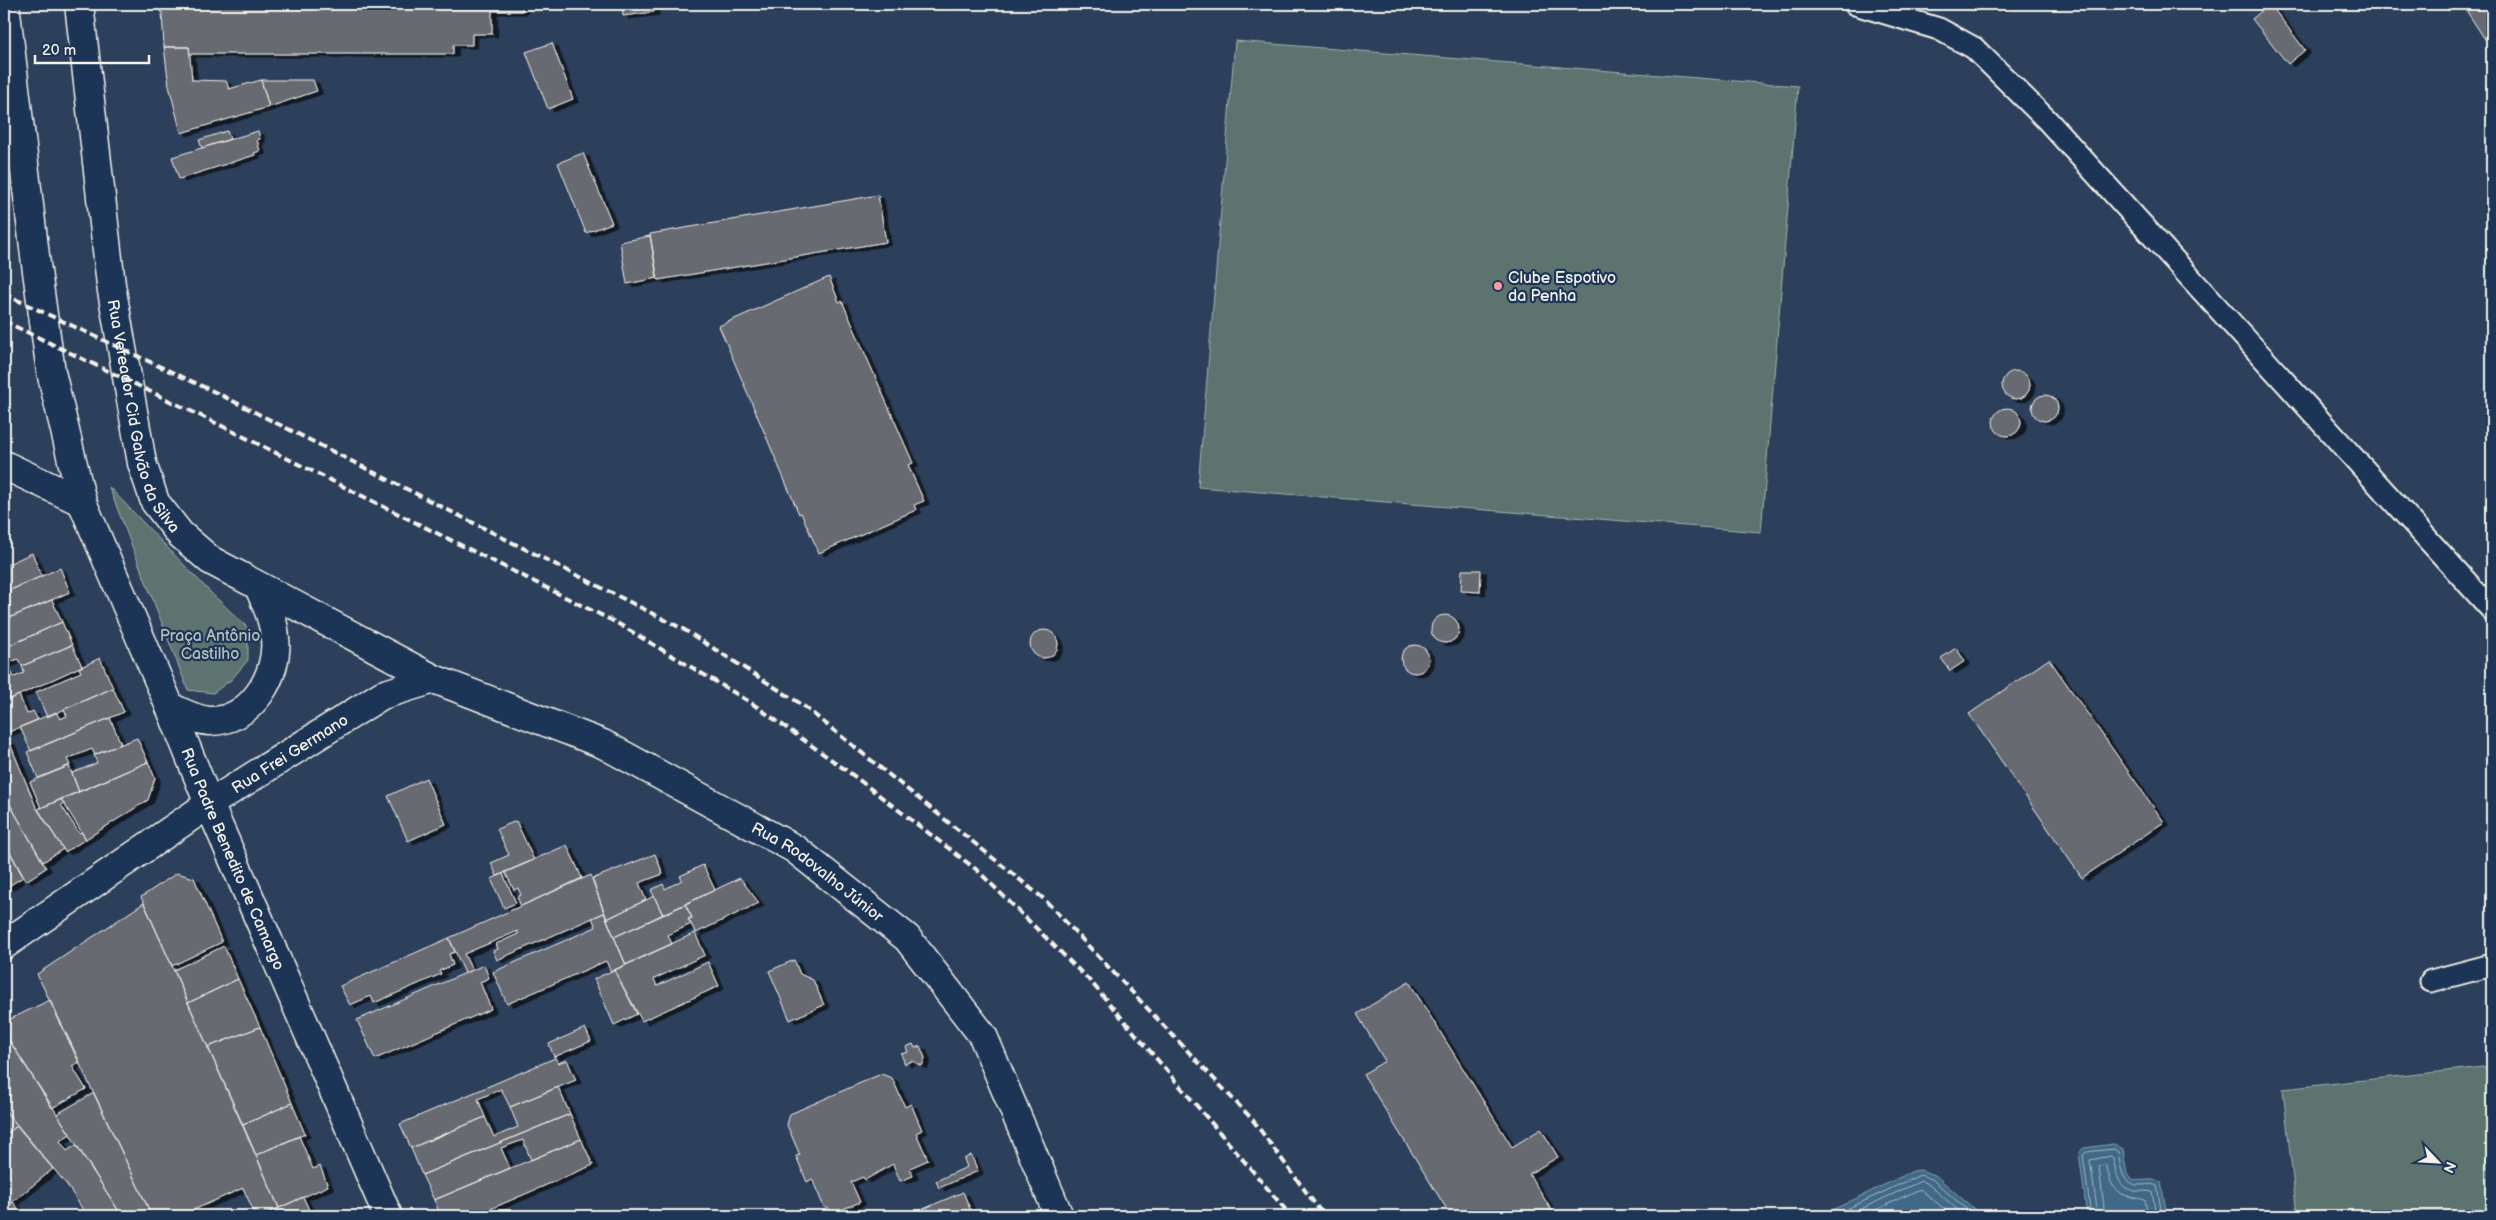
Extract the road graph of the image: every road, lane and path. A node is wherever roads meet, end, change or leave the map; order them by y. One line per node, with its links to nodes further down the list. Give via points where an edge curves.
1 (5, 4): 5 (main road, via 51,372)
2 (79, 4): 6 (main road, Rua Vereador Cid Galvão da Silva, via 111,285 142,463 155,502 180,534 210,560)
3 (1855, 4): 7 (lane, via 1939,28 1974,48 2047,120)
4 (4, 465): 5 (main road)
5 (82, 502): 9 (main road, Rua Padre Benedito de Camargo)
6 (259, 587): 8 (main road, Rua Vereador Cid Galvão da Silva); 9 (main road, via 273,622 276,640 274,665 264,686 242,712 228,718 195,719)
7 (2492, 610)
8 (434, 679): 10 (main road, Rua Frei Germano, via 382,695); 15 (main road, Rua Rodovalho Júnior, via 602,744 795,849 907,938 983,1036)
9 (170, 707): 10 (main road, Rua Padre Benedito de Camargo)
10 (209, 804): 11 (main road, Rua Frei Germano); 14 (main road, Rua Padre Benedito de Camargo)
11 (4, 945)
12 (2492, 965): 13 (lane)
13 (2431, 981)
14 (388, 1216)
15 (1059, 1216)

